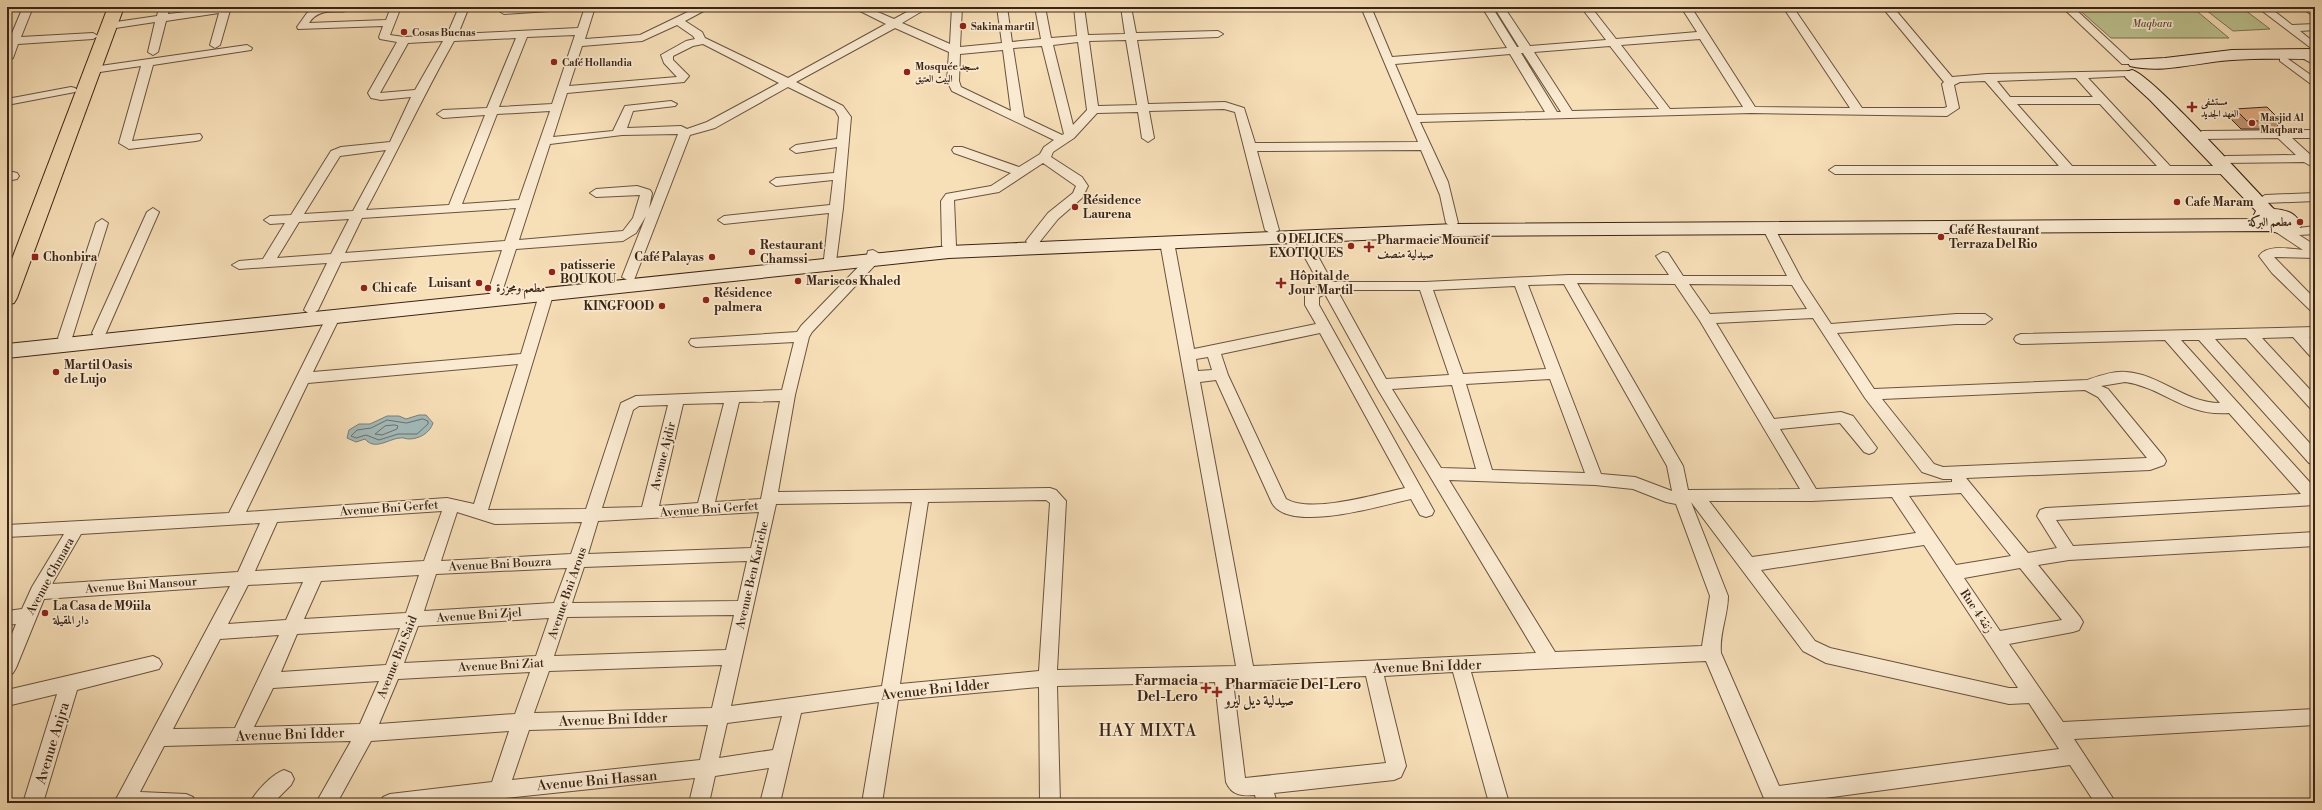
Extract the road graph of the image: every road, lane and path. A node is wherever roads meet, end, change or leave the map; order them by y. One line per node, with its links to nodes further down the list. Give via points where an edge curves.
1 (28, 7): 48 (street)
2 (105, 7): 42 (main road)
3 (116, 7): 36 (main road)
4 (186, 7): 31 (street)
5 (348, 7): 34 (street, via 315,10 302,28)
6 (396, 7): 34 (street)
7 (464, 7): 46 (street)
8 (564, 7): 29 (street)
9 (590, 7): 44 (street)
10 (706, 7): 33 (street)
11 (857, 7): 35 (street)
12 (924, 7): 35 (street)
13 (957, 7): 56 (street)
14 (1002, 7): 53 (street)
15 (1040, 7): 50 (street)
16 (1079, 7): 45 (street)
17 (1126, 7): 41 (street)
18 (1366, 7): 62 (street)
19 (1487, 7): 57 (street)
20 (1499, 7): 55 (street)
21 (1586, 7): 51 (street)
22 (1686, 7): 43 (street)
23 (1788, 7): 84 (street)
24 (1887, 7): 68 (street)
25 (2067, 7): 63 (street)
26 (2262, 7): 38 (street)
27 (2305, 7): 32 (street)
28 (225, 8): 31 (street); 52 (street)
29 (542, 8): 30 (street)
30 (504, 11)
31 (163, 12): 36 (street); 60 (street)
32 (2315, 14)
33 (677, 21): 44 (street, via 635,40); 49 (street, via 698,34)
34 (389, 23): 47 (street, via 384,37)
35 (895, 24): 56 (street); 69 (street)
36 (109, 26): 64 (main road)
37 (2315, 27): 38 (street)
38 (2291, 28): 58 (street)
39 (1218, 34): 41 (street)
40 (522, 35): 44 (street); 46 (street); 82 (street)
41 (1131, 35): 45 (street); 79 (street)
42 (93, 36): 48 (street); 71 (main road)
43 (1704, 36): 51 (street); 81 (street)
44 (579, 37): 72 (street)
45 (1085, 38): 50 (street); 80 (street)
46 (450, 39): 47 (street); 73 (street)
47 (404, 40): 73 (street, via 374,93 375,96 381,97)
48 (10, 41): 59 (street)
49 (701, 41): 69 (street, via 715,44); 72 (street, via 690,43 667,55 668,61 684,77 680,80)
50 (1047, 43): 53 (street); 96 (street)
51 (1614, 43): 55 (street); 83 (street)
52 (215, 45)
53 (1007, 47): 56 (street); 88 (street)
54 (248, 48): 60 (street)
55 (1527, 50): 57 (street); 87 (street)
56 (956, 51): 88 (street, via 953,81 956,89)
57 (1515, 51): 62 (street); 86 (street)
58 (2314, 56): 61 (street); 63 (street, via 2232,55)
59 (7, 57)
60 (151, 57): 64 (street); 95 (street, via 125,143 129,145)
61 (2284, 58): 65 (street, via 2219,61 2172,67); 70 (street)
62 (1389, 61): 89 (street)
63 (2130, 68): 65 (street, via 2146,67); 66 (street); 107 (street)
64 (93, 70): 152 (main road)
65 (2150, 73): 94 (street, via 2159,87)
66 (2079, 75): 67 (street); 75 (street)
67 (1987, 77): 68 (street); 74 (street)
68 (1950, 82): 84 (street, via 1948,88 1953,108 1951,110)
69 (789, 83): 91 (street, via 711,125); 99 (street, via 839,108 845,117)
70 (2315, 84)
71 (71, 90): 76 (street); 140 (main road)
72 (562, 90): 78 (street)
73 (419, 93): 100 (street)
74 (2007, 100): 75 (street); 108 (street)
75 (2103, 101): 110 (street)
76 (7, 102)
77 (671, 104): 90 (street, via 629,108)
78 (557, 107): 82 (street); 98 (street)
79 (1142, 109): 80 (street); 97 (street); 102 (street, via 1225,105 1234,107 1240,110)
80 (1093, 110): 96 (street, via 1088,118)
81 (1751, 110): 83 (street); 84 (street)
82 (492, 111): 85 (street); 118 (street)
83 (1666, 112): 87 (street)
84 (1859, 112)
85 (443, 114)
86 (1553, 114): 87 (street); 89 (street)
87 (1568, 114)
88 (1018, 119): 96 (street)
89 (1413, 119): 101 (street)
90 (619, 132): 91 (street, via 681,130); 98 (street)
91 (685, 133): 143 (street)
92 (2281, 134): 93 (street); 94 (street); 106 (street)
93 (2315, 134)
94 (2202, 135): 107 (street)
95 (196, 137)
96 (1066, 137): 105 (street, via 1048,150)
97 (1148, 138)
98 (546, 141): 116 (street)
99 (844, 142): 103 (street); 112 (street)
100 (395, 145): 120 (street); 121 (street, via 341,151 335,154)
101 (1426, 146): 102 (street); 126 (street, via 1447,195)
102 (1250, 147): 128 (street)
103 (796, 148)
104 (958, 150): 111 (street)
105 (1045, 156): 111 (street); 131 (street, via 1047,161 1078,180 1082,186 1078,195 1053,216)
106 (2311, 162): 107 (street)
107 (2226, 165): 110 (street); 122 (street)
108 (2068, 169): 109 (street); 110 (street)
109 (1835, 170)
110 (2167, 170)
111 (1021, 172): 134 (street, via 995,189 950,197 947,201)
112 (840, 176): 113 (street); 117 (street)
113 (776, 182)
114 (596, 193): 133 (street, via 637,190 646,193 639,215 628,235)
115 (2315, 197): 122 (street)
116 (525, 204): 118 (street); 133 (street)
117 (837, 208): 124 (street); 138 (street)
118 (453, 210): 120 (street)
119 (153, 212): 163 (street)
120 (357, 215): 121 (street); 139 (street)
121 (296, 218): 123 (street); 141 (street)
122 (2277, 219): 126 (street); 127 (street); 129 (street); 135 (street)
123 (270, 220)
124 (724, 220)
125 (102, 223): 168 (street)
126 (1452, 224): 128 (street)
127 (1769, 229): 130 (street, via 1455,230); 147 (street)
128 (1272, 230): 131 (street)
129 (2315, 230)
130 (1300, 236): 132 (street); 148 (street)
131 (1033, 241): 134 (street)
132 (1167, 242): 137 (street); 175 (street)
133 (510, 246): 139 (street); 150 (street)
134 (949, 246): 137 (street)
135 (2315, 252): 153 (street, via 2272,253 2266,256)
136 (1664, 256): 145 (street)
137 (873, 257): 138 (street); 151 (street); 167 (street, Avenue Ben Kariche, via 806,329)
138 (831, 258): 143 (street)
139 (336, 259): 141 (street); 154 (street)
140 (7, 262)
141 (267, 263): 142 (street)
142 (239, 265)
143 (629, 277): 150 (street)
144 (1568, 279): 145 (street); 146 (street); 201 (street, via 1675,466)
145 (1677, 279): 147 (street); 157 (street)
146 (1520, 281): 149 (street); 177 (street)
147 (1796, 281): 155 (street)
148 (1328, 286): 149 (street); 159 (street, via 1312,295 1311,300); 182 (street)
149 (1425, 286): 181 (street)
150 (495, 292): 154 (street)
151 (546, 294): 156 (street); 176 (street)
152 (7, 298)
153 (2315, 307)
154 (311, 310): 163 (street)
155 (1816, 313): 157 (street); 160 (street)
156 (333, 317): 172 (street); 179 (street)
157 (1706, 319): 190 (street)
158 (1985, 319): 160 (street)
159 (1324, 327): 173 (street); 199 (street)
160 (1827, 329): 184 (street)
161 (2296, 332): 162 (street); 164 (street); 174 (street)
162 (2315, 332)
163 (99, 333): 168 (street)
164 (2249, 333): 165 (street); 188 (street)
165 (2202, 334): 166 (street); 192 (street)
166 (2168, 335): 169 (street); 189 (street)
167 (802, 337): 170 (street); 185 (street, Avenue Ben Kariche)
168 (65, 338): 171 (street)
169 (2021, 339)
170 (696, 342)
171 (7, 343)
172 (7, 351)
173 (1213, 351): 175 (street); 178 (street)
174 (2315, 352)
175 (1188, 355): 180 (street)
176 (527, 358): 179 (street); 208 (street)
177 (1555, 374): 181 (street); 196 (street)
178 (1221, 375): 180 (street); 199 (street, via 1280,503 1290,510 1316,512)
179 (302, 378): 212 (street)
180 (1192, 378): 245 (street)
181 (1458, 381): 182 (street); 195 (street)
182 (1382, 384): 194 (street)
183 (2087, 385): 184 (street); 189 (street, via 2108,377 2138,378 2204,407); 193 (street, via 2097,388 2107,398 2156,456 2156,463)
184 (1870, 394): 193 (street, via 1928,468 1938,473)
185 (788, 395): 186 (street); 204 (street, Avenue Ben Kariche)
186 (733, 397): 187 (street); 206 (street)
187 (677, 399): 209 (street, Avenue Ajdir); 211 (street, Avenue Bni Arous, via 636,401 627,405)
188 (2315, 404)
189 (2233, 407): 203 (street)
190 (1770, 425): 191 (street, via 1842,417 1848,420); 202 (street)
191 (1868, 448)
192 (2315, 459)
193 (1953, 472): 197 (street)
194 (1436, 474): 195 (street); 237 (street)
195 (1486, 476): 196 (street)
196 (1595, 479): 201 (street, via 1635,483 1669,498)
197 (1965, 487): 198 (street); 220 (street)
198 (1897, 491): 202 (street); 215 (street, Rue 4 زنقة)
199 (1416, 492): 207 (street)
200 (921, 495): 204 (street, Avenue Bni Gerfet); 246 (street, Avenue Bni Gerfet, via 1050,494 1058,502); 249 (street)
201 (1688, 495): 202 (street); 221 (street); 235 (street, via 1719,596 1720,606 1710,641)
202 (1812, 495)
203 (2315, 499): 217 (street, via 2046,514)
204 (769, 502): 206 (street, Avenue Bni Gerfet); 218 (street, Avenue Ben Kariche)
205 (452, 504): 208 (street, Avenue Bni Gerfet, via 462,505); 210 (street, Avenue Bni Gerfet); 222 (street, Avenue Bni Said)
206 (705, 509): 209 (street, Avenue Bni Gerfet)
207 (1426, 511)
208 (479, 514): 211 (street, Avenue Bni Gerfet, via 495,518)
209 (649, 514): 211 (street, Avenue Bni Gerfet)
210 (272, 516): 212 (street, Avenue Bni Gerfet); 225 (street)
211 (592, 516): 219 (street, Avenue Bni Arous)
212 (234, 519): 213 (street, Avenue Bni Gerfet)
213 (76, 528): 214 (street, Avenue Bni Gerfet); 226 (street, Avenue Ghmara)
214 (7, 531)
215 (1929, 538): 221 (street); 223 (street, Rue 4 زنقة)
216 (2315, 539): 217 (street)
217 (2069, 553): 220 (street)
218 (757, 554): 219 (street, Avenue Bni Bouzra); 227 (street, Avenue Ben Kariche)
219 (578, 560): 222 (street, Avenue Bni Bouzra); 228 (street, Avenue Bni Arous)
220 (2025, 561): 223 (street); 234 (street, via 2075,624)
221 (1746, 564): 250 (street, via 1809,646 1826,654 2009,696)
222 (430, 568): 224 (street, Avenue Bni Bouzra); 231 (street, Avenue Bni Said)
223 (1952, 573): 234 (street, Rue 4 زنقة)
224 (315, 574): 225 (street, Avenue Bni Bouzra); 232 (street)
225 (244, 577): 226 (street, Avenue Bni Mansour); 233 (street)
226 (38, 592): 229 (street, Avenue Ghmara)
227 (744, 608): 228 (street, Avenue Bni Zjel); 236 (street, Avenue Ben Kariche)
228 (561, 610): 231 (street, Avenue Bni Zjel); 238 (street, Avenue Bni Arous)
229 (28, 616): 230 (street); 241 (street, Avenue Ghmara)
230 (7, 618)
231 (412, 620): 232 (street, Avenue Bni Zjel); 243 (street, Avenue Bni Said)
232 (292, 627): 233 (street, Avenue Bni Zjel); 247 (street)
233 (215, 632): 259 (street)
234 (1996, 638): 250 (street, Rue 4 زنقة)
235 (1712, 653): 237 (street, Avenue Bni Idder); 266 (street)
236 (733, 657): 238 (street, Avenue Bni Ziat); 253 (street, Avenue Ben Kariche)
237 (1550, 660): 240 (street, Avenue Bni Idder)
238 (543, 663): 243 (street, Avenue Bni Ziat); 255 (street, Avenue Bni Arous)
239 (153, 664): 248 (street)
240 (1460, 665): 242 (street, Avenue Bni Idder); 277 (street)
241 (7, 668)
242 (1373, 668): 245 (street, Avenue Bni Idder); 264 (street, via 1396,769)
243 (393, 673): 247 (street, Avenue Bni Ziat); 257 (street, Avenue Bni Said)
244 (1223, 674): 245 (street, Avenue Bni Idder); 246 (street, Avenue Bni Idder); 264 (street, via 1236,782 1242,787)
245 (1246, 674)
246 (1048, 678): 249 (street, Avenue Bni Idder); 276 (street)
247 (268, 681): 258 (street)
248 (70, 683): 251 (street); 268 (street, Avenue Anjra)
249 (889, 693): 252 (street, Avenue Bni Idder); 275 (street)
250 (2034, 695): 256 (street, Rue 4 زنقة)
251 (7, 698)
252 (794, 705): 253 (street, Avenue Bni Idder); 261 (street)
253 (719, 716): 255 (street, Avenue Bni Idder); 262 (street, Avenue Ben Kariche)
254 (2315, 717): 256 (street)
255 (520, 722): 257 (street, Avenue Bni Idder); 265 (street, Avenue Bni Arous)
256 (2058, 730): 260 (street, Rue 4 زنقة)
257 (364, 732): 258 (street, Avenue Bni Idder); 271 (street, Avenue Bni Said)
258 (240, 736): 259 (street, Avenue Bni Idder)
259 (160, 738): 267 (street)
260 (2075, 756): 266 (street); 278 (street, Rue 4 زنقة)
261 (781, 758): 262 (street, Avenue Bni Hassan); 274 (street)
262 (708, 769): 265 (street, Avenue Bni Hassan); 273 (street, Avenue Ben Kariche)
263 (284, 779): 270 (street)
264 (1265, 794)
265 (496, 796): 272 (street, Avenue Bni Hassan)
266 (1775, 799)
267 (125, 802): 269 (street)
268 (33, 803)
269 (186, 803)
270 (260, 803)
271 (326, 803)
272 (390, 803)
273 (699, 803)
274 (770, 803)
275 (872, 803)
276 (1050, 803)
277 (1499, 803)
278 (2106, 803)

